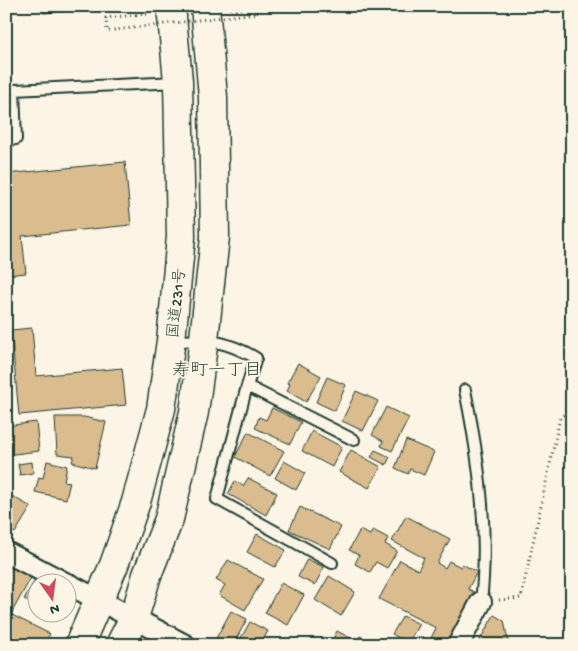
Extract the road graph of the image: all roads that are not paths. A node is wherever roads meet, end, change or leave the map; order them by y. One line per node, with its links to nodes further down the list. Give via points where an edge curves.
1 (218, 8): 5 (highway, 国道231号, via 213,97 215,237)
2 (159, 10): 3 (highway, 国道231号)
3 (178, 82): 4 (lane, via 14,90 16,139); 6 (highway, 国道231号, via 181,237)
4 (6, 140)
5 (204, 339): 6 (lane); 7 (lane, via 235,346 256,358); 16 (highway, 国道231号, via 194,412 169,519)
6 (171, 341): 14 (highway, 国道231号, via 161,409 141,483)
7 (247, 386): 9 (lane); 11 (lane, via 216,499)
8 (465, 390): 15 (lane, via 478,452 484,571)
9 (354, 440)
10 (6, 552): 12 (street)
11 (332, 563)
12 (48, 574)
13 (78, 590): 14 (street)
14 (100, 601): 16 (street); 17 (highway, 国道231号)
15 (481, 602): 20 (street)
16 (134, 618): 18 (highway, 国道231号); 19 (street)
17 (79, 645)
18 (120, 645)
19 (185, 645)
20 (458, 645)

